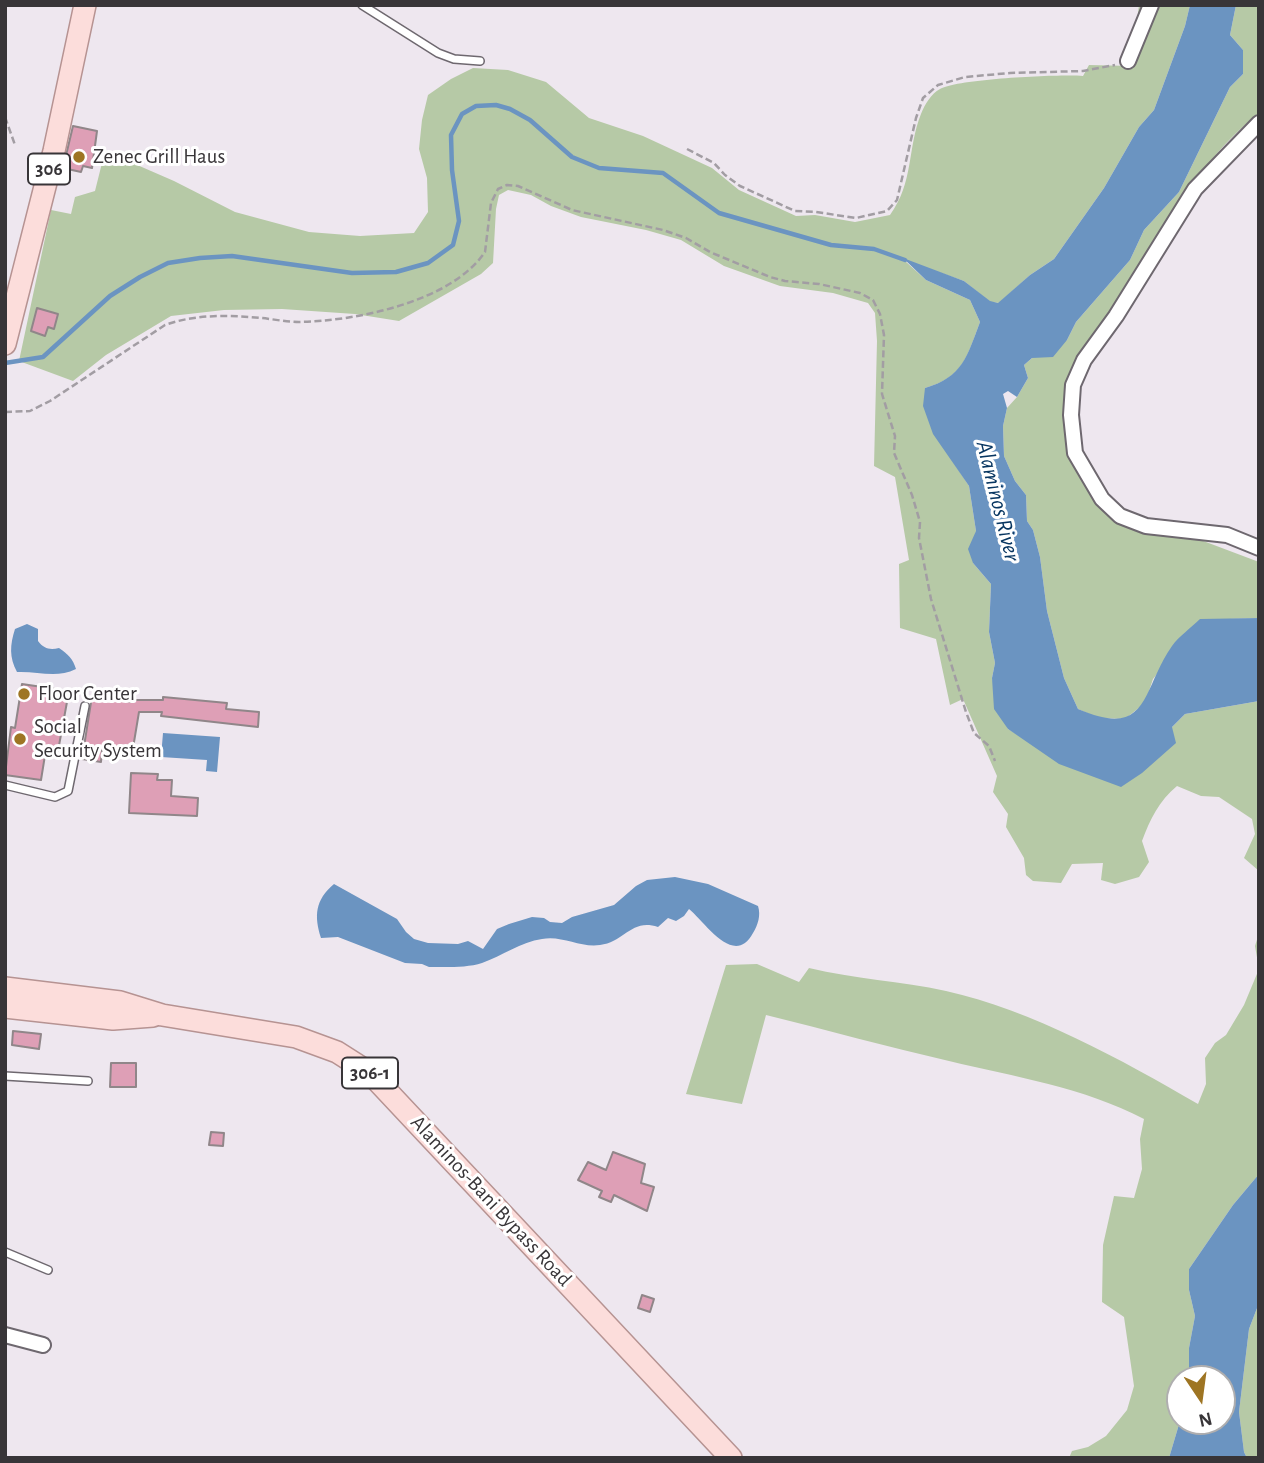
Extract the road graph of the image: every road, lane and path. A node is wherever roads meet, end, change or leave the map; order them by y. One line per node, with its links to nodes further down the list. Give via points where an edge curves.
1 (85, 5): 10 (main road, 306)
2 (362, 5): 4 (lane, via 438,53)
3 (1151, 5): 5 (street)
4 (480, 61)
5 (1128, 61): 9 (path, via 1102,69 965,77 938,85 923,98 897,200 887,211 856,218 795,211 740,186 714,163)
6 (5, 117): 8 (path)
7 (1259, 123): 12 (street, via 1195,189 1084,360 1073,385 1071,415 1075,453 1102,499 1120,516 1146,526 1227,535)
8 (15, 145)
9 (687, 149)
10 (7, 338)
11 (5, 412): 14 (path, via 30,411 50,401 180,320 223,316 298,322 380,312 417,299 457,279 480,259 485,252 491,203 498,189 507,185 572,210 686,238 770,277 859,293 873,300 880,314 885,349 883,394 895,436 894,453 920,522 932,599 974,733 989,746)
12 (1259, 548)
13 (85, 706): 15 (lane, via 68,791 55,797)
14 (995, 761)
15 (5, 785)
16 (5, 988): 18 (main road, Alaminos-Bani Bypass Road / 306-1, via 120,1002)
17 (5, 1007): 18 (main road, Alaminos-Bani Bypass Road / 306-1, via 113,1020)
18 (162, 1015): 25 (main road, Alaminos-Bani Bypass Road / 306-1, via 296,1037 337,1052 370,1073)
19 (5, 1076): 20 (lane)
20 (89, 1081)
21 (5, 1252): 22 (lane)
22 (48, 1270)
23 (5, 1335): 24 (street)
24 (43, 1345)
25 (731, 1458)

